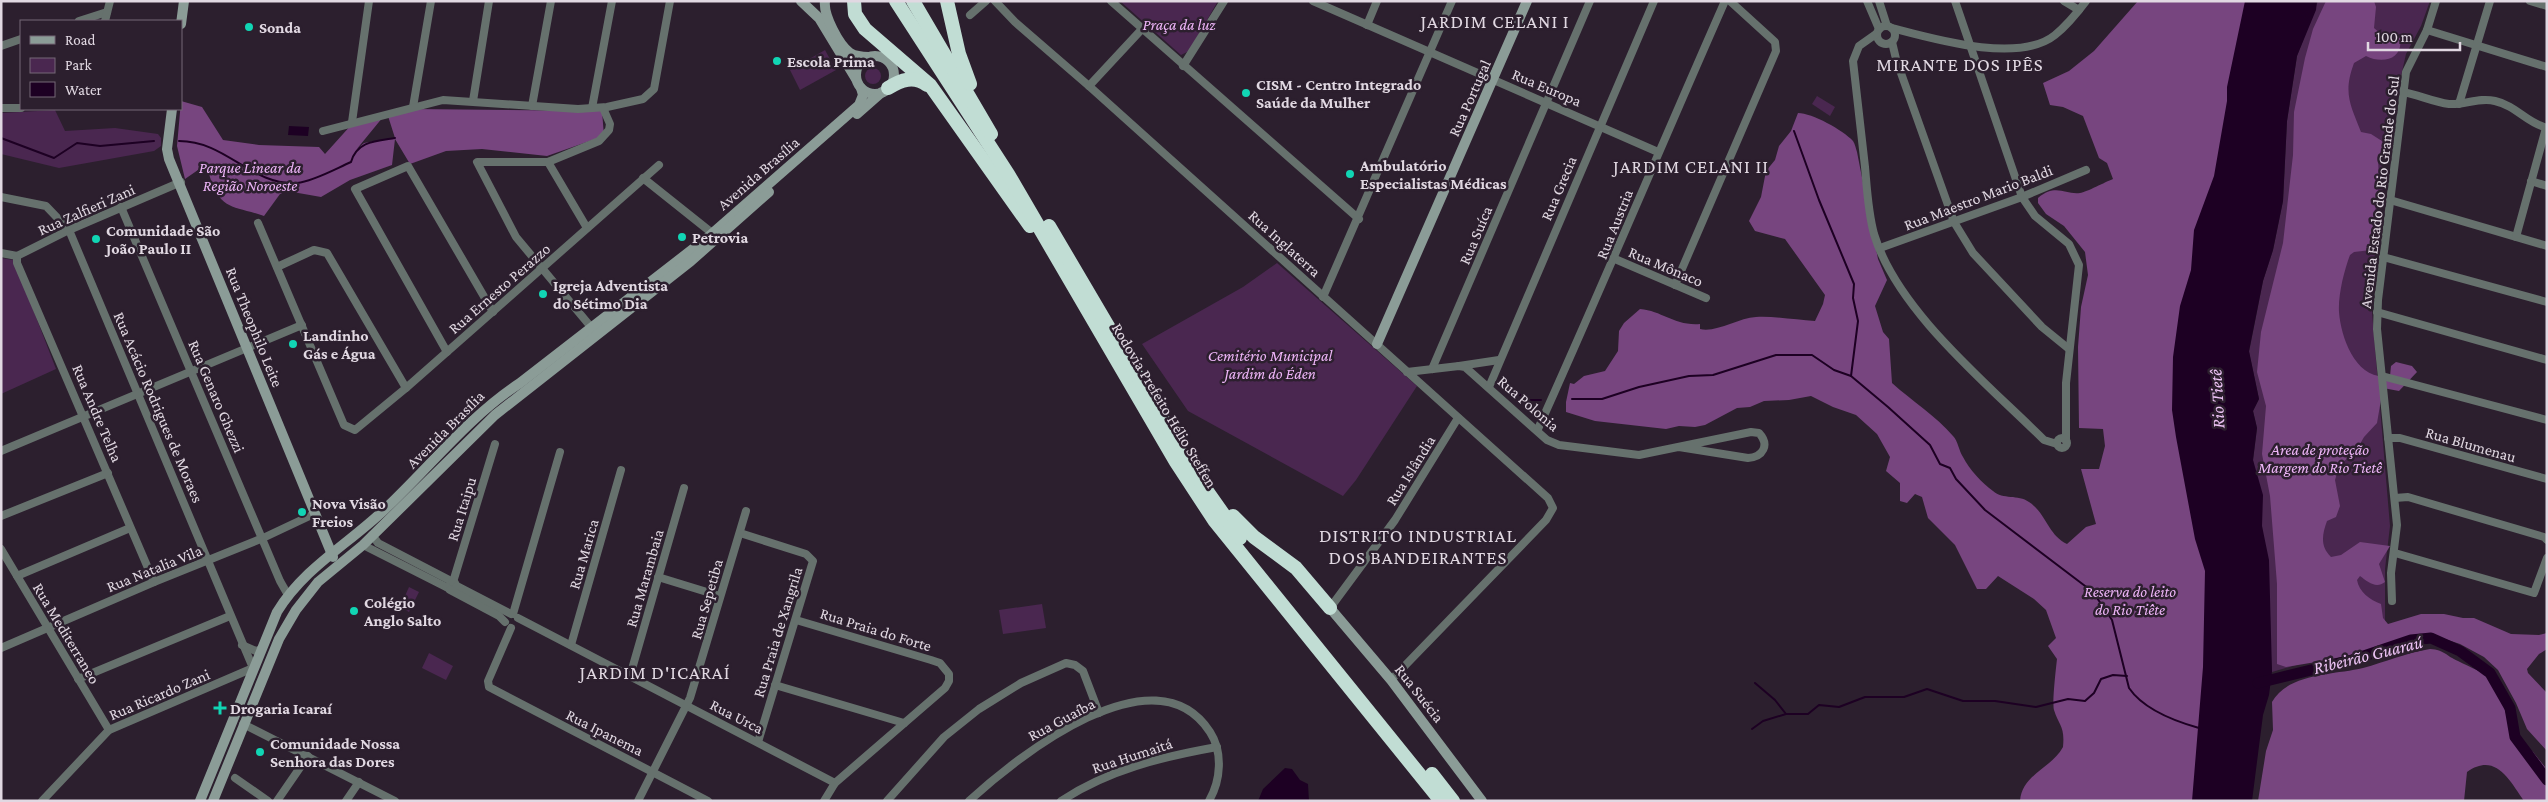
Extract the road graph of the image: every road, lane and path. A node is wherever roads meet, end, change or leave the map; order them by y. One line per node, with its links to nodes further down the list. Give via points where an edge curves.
1 (110, 1): 37 (street)
2 (184, 1): 41 (main road)
3 (369, 1): 74 (street)
4 (431, 1): 68 (street)
5 (489, 1): 64 (street)
6 (551, 1): 67 (street)
7 (612, 1): 71 (street)
8 (670, 1): 72 (street, via 654,89 643,99)
9 (801, 1): 59 (main road, via 819,18)
10 (825, 1): 55 (main road, via 827,18 846,49 856,56)
11 (854, 1): 63 (highway, via 855,14 865,29 922,76)
12 (896, 1): 107 (highway, Rodovia Prefeito Hélio Steffen, via 1008,174)
13 (913, 1): 78 (highway, Rodovia Prefeito Hélio Steffen)
14 (947, 1): 78 (highway, via 969,82)
15 (986, 1): 38 (street)
16 (995, 1): 60 (street, Rua Inglaterra)
17 (1111, 1): 44 (street)
18 (1224, 1): 56 (street)
19 (1314, 1): 42 (street, Rua Europa)
20 (1377, 1): 42 (street)
21 (1452, 1): 54 (street)
22 (1527, 1): 58 (main road, Rua Portugal)
23 (1590, 1): 65 (street, Rua Suíca)
24 (1654, 1): 75 (street, Rua Grecia)
25 (1725, 1): 79 (street, Rua Austria)
26 (1730, 1): 106 (street, via 1775,42 1776,51)
27 (1868, 1): 46 (street)
28 (1879, 1): 43 (street)
29 (1956, 1): 50 (street)
30 (2064, 1): 36 (street)
31 (2086, 1): 36 (street)
32 (2436, 1): 45 (street, Avenida Estado do Rio Grande do Sul)
33 (2490, 1): 53 (street)
34 (2530, 1): 35 (street)
35 (2547, 6)
36 (2079, 10): 50 (street, via 2054,36 2030,47 2009,50)
37 (107, 12): 39 (street); 40 (street)
38 (970, 15)
39 (82, 20)
40 (105, 20)
41 (182, 20)
42 (1367, 25): 54 (street, Rua Europa)
43 (1890, 27): 46 (street); 47 (street); 49 (street, via 1895,34)
44 (1142, 29): 56 (street); 60 (street)
45 (2427, 30): 53 (street); 62 (street, Avenida Estado do Rio Grande do Sul, via 2406,72)
46 (1878, 32): 49 (street); 52 (street)
47 (1914, 34): 49 (street); 50 (street)
48 (20, 39): 51 (street)
49 (1888, 42): 52 (street); 92 (street)
50 (1970, 45): 88 (street)
51 (1, 46)
52 (1859, 46): 99 (street, via 1854,55 1854,71 1869,210)
53 (2477, 46): 57 (street); 66 (street)
54 (1430, 52): 58 (street, Rua Europa); 91 (street)
55 (869, 57): 59 (main road, via 857,69); 61 (main road, via 881,57 891,65 893,77)
56 (1183, 66): 91 (street)
57 (2547, 67)
58 (1494, 80): 65 (street, Rua Europa); 117 (main road, Rua Portugal)
59 (859, 85): 61 (main road, via 875,94); 96 (main road, Avenida Brasília, via 863,95 859,105)
60 (1089, 86): 108 (street, Rua Inglaterra)
61 (885, 90): 63 (highway, via 912,79 924,83); 115 (main road, Avenida Brasília, via 802,160 733,225)
62 (2403, 92): 66 (street); 89 (street, Avenida Estado do Rio Grande do Sul)
63 (936, 94): 107 (highway)
64 (473, 101): 67 (street); 68 (street, via 443,100)
65 (1547, 102): 75 (street, Rua Europa); 124 (street, Rua Suíca)
66 (2459, 104): 76 (street, via 2481,99 2495,101)
67 (532, 106): 71 (street)
68 (413, 107): 74 (street)
69 (1, 108): 70 (street)
70 (20, 108)
71 (592, 108): 72 (street)
72 (604, 108): 80 (street, via 610,124 606,136)
73 (172, 110): 85 (main road, Rua Theophilo Leite, via 167,148)
74 (352, 122): 77 (street)
75 (1601, 126): 79 (street, Rua Europa); 121 (street, Rua Grecia)
76 (2546, 128): 84 (street)
77 (324, 131)
78 (997, 144): 146 (highway, Rodovia Prefeito Hélio Steffen, via 1081,276)
79 (1658, 152): 103 (street, Rua Austria)
80 (548, 162): 94 (street); 105 (street, via 477,162 516,237)
81 (659, 165): 83 (street, Rua Ernesto Perazzo)
82 (2086, 170): 88 (street, Rua Maestro Mario Baldi)
83 (644, 178): 94 (street, Rua Ernesto Perazzo); 96 (street)
84 (2531, 181): 86 (street); 97 (street)
85 (180, 182): 90 (street, Rua Zalfieri Zani); 118 (main road, Rua Theophilo Leite)
86 (2547, 186)
87 (1, 197): 95 (street, Rua Acácio Rodrigues de Moraes, via 46,206)
88 (2022, 197): 92 (street, Rua Maestro Mario Baldi); 119 (street, via 2035,216 2069,244 2079,265)
89 (2390, 200): 97 (street); 102 (street, Avenida Estado do Rio Grande do Sul)
90 (121, 207): 95 (street, Rua Zalfieri Zani); 125 (street, Rua Genaro Ghezzi)
91 (1359, 219): 108 (street)
92 (1954, 222): 99 (street, Rua Maestro Mario Baldi); 119 (street, via 1973,253 2004,289 2042,328)
93 (258, 223): 104 (street)
94 (587, 228): 105 (street, Rua Ernesto Perazzo)
95 (69, 230): 101 (street, Rua Zalfieri Zani); 131 (street, Rua Acácio Rodrigues de Moraes)
96 (712, 233): 114 (main road, Avenida Brasília)
97 (2516, 236): 98 (street)
98 (2547, 246)
99 (1880, 248): 119 (street, via 1913,304 1939,336 2044,440 2060,448 2065,448 2066,441)
100 (1, 253): 101 (street)
101 (17, 256): 133 (street, Rua Andre Telha, via 17,263)
102 (2383, 257): 110 (street); 112 (street, Avenida Estado do Rio Grande do Sul)
103 (1615, 259): 106 (street, Rua Mônaco); 136 (street, Rua Austria)
104 (277, 267): 113 (street); 130 (street, via 314,250 326,253)
105 (542, 269): 111 (street, Rua Ernesto Perazzo); 114 (street)
106 (1675, 285): 109 (street, Rua Mônaco)
107 (1080, 297): 218 (highway, Rodovia Prefeito Hélio Steffen, via 1176,462 1214,520)
108 (1324, 297): 117 (street, Rua Inglaterra)
109 (1706, 298)
110 (2547, 302)
111 (492, 312): 120 (street, Rua Ernesto Perazzo); 120 (street, via 408,166 355,189)
112 (2377, 312): 122 (street); 127 (street, Avenida Estado do Rio Grande do Sul)
113 (302, 326): 118 (street); 130 (street, Rua Ernesto Perazzo, via 344,425 355,430)
114 (591, 327): 115 (main road); 116 (main road); 128 (main road, Avenida Brasília)
115 (607, 327): 116 (main road, Avenida Brasília)
116 (587, 344): 132 (main road, Avenida Brasília)
117 (1377, 344): 126 (street, Rua Inglaterra)
118 (246, 347): 125 (street); 151 (main road, Rua Theophilo Leite)
119 (2069, 349)
120 (447, 352): 130 (street, Rua Ernesto Perazzo)
121 (1499, 360): 123 (street); 129 (street, Rua Grecia)
122 (2547, 360)
123 (1459, 366): 124 (street); 129 (street, Rua Polonia)
124 (1432, 369): 126 (street)
125 (192, 370): 131 (street); 157 (street, Rua Genaro Ghezzi)
126 (1408, 372): 134 (street, Rua Inglaterra)
127 (2382, 376): 135 (street); 138 (street, Avenida Estado do Rio Grande do Sul)
128 (520, 383): 132 (main road, via 509,394); 152 (main road, Avenida Brasília, via 493,400)
129 (1489, 387): 136 (street, Rua Polonia)
130 (406, 388)
131 (138, 394): 133 (street); 164 (street, Rua Acácio Rodrigues de Moraes)
132 (505, 407): 156 (main road, Avenida Brasília)
133 (85, 417): 141 (street); 145 (street, Rua Andre Telha)
134 (1458, 418): 174 (street, Rua Islândia, via 1395,520); 188 (street, Rua Inglaterra, via 1543,492 1553,508 1546,520)
135 (2547, 420)
136 (1538, 430): 140 (street, Rua Polonia, via 1559,445 1639,455)
137 (1726, 437): 140 (street, Rua Polonia); 143 (street); 143 (street, Rua Polonia, via 1759,433 1765,445 1763,453 1757,457)
138 (2388, 438): 147 (street, Rua Blumenau, via 2400,438); 149 (street, Avenida Estado do Rio Grande do Sul)
139 (495, 444): 169 (street, Rua Itaipu)
140 (1679, 447): 143 (street)
141 (1, 451)
142 (560, 452): 177 (street)
143 (1725, 454)
144 (621, 470): 182 (street, Rua Marica)
145 (108, 473): 153 (street); 154 (street, Rua Andre Telha)
146 (1195, 474): 174 (highway, via 1243,527 1296,568); 219 (highway, Rodovia Prefeito Hélio Steffen, via 1266,573)
147 (2547, 479)
148 (684, 488): 166 (street, Rua Marambaia)
149 (2395, 498): 158 (street, via 2408,497); 162 (street, Avenida Estado do Rio Grande do Sul)
150 (746, 511): 155 (street, Rua Sepetiba)
151 (316, 513): 157 (street, Rua Natalia Vila); 161 (main road, Rua Theophilo Leite)
152 (381, 513): 159 (main road, via 367,531); 161 (main road, Avenida Brasília)
153 (1, 516)
154 (130, 528): 165 (street); 167 (street, Rua Andre Telha)
155 (740, 533): 171 (street, Rua Sepetiba); 178 (street, Rua Praia de Xangrila, via 812,558)
156 (372, 536): 159 (main road, Avenida Brasília); 169 (street, Rua Urca, via 378,543)
157 (263, 538): 164 (street, Rua Natalia Vila); 172 (street, Rua Genaro Ghezzi)
158 (2547, 540)
159 (363, 545): 168 (main road, Avenida Brasília); 169 (street, Rua Urca)
160 (1, 549): 165 (street, Rua Mediterraneo)
161 (332, 552): 168 (main road, via 333,566); 172 (main road, Avenida Brasília)
162 (2395, 553): 163 (street, via 2534,593); 173 (street, Avenida Estado do Rio Grande do Sul)
163 (2547, 558)
164 (209, 560): 167 (street, Rua Natalia Vila); 176 (street, Rua Acácio Rodrigues de Moraes)
165 (17, 576): 180 (street, Rua Mediterraneo)
166 (658, 577): 171 (street); 186 (street, Rua Marambaia)
167 (154, 582): 180 (street, Rua Natalia Vila)
168 (318, 582): 170 (main road, Avenida Brasília)
169 (452, 586): 177 (street, Rua Urca); 179 (street, Rua Urca)
170 (309, 592): 172 (main road); 175 (main road, Avenida Brasília)
171 (720, 596): 192 (street, Rua Sepetiba)
172 (286, 599): 175 (main road); 184 (main road, Avenida Brasília)
173 (2392, 601)
174 (1330, 608): 188 (main road, Rua Suécia)
175 (296, 610): 195 (main road, Avenida Brasília, via 279,638)
176 (230, 616): 181 (street, Rua Acácio Rodrigues de Moraes); 187 (street)
177 (514, 616): 179 (street, via 506,617); 179 (street, via 518,624); 182 (street, Rua Urca)
178 (796, 620): 190 (street, Rua Praia de Xangrila); 194 (street, Rua Praia do Forte, via 931,660 946,668 949,681 944,688)
179 (508, 625): 200 (street, Rua Ipanema, via 488,681 489,687)
180 (48, 628): 183 (street, Rua Natalia Vila); 187 (street, Rua Mediterraneo)
181 (242, 645): 184 (street, via 256,651); 185 (street, Rua Acácio Rodrigues de Moraes)
182 (571, 645): 186 (street, Rua Urca)
183 (1, 648)
184 (262, 649): 185 (main road, Avenida Brasília)
185 (253, 668): 189 (street, Rua Ricardo Zani); 191 (main road, Avenida Brasília)
186 (630, 676): 192 (street, Rua Urca)
187 (78, 679): 196 (street, Rua Mediterraneo)
188 (1392, 680): 220 (main road, Rua Suécia)
189 (226, 681): 191 (street, Rua Ricardo Zani, via 239,682); 196 (street, Rua Ricardo Zani)
190 (775, 685): 194 (street); 197 (street, Rua Praia de Xangrila)
191 (244, 692): 195 (main road, via 239,719); 205 (main road, Avenida Brasília)
192 (687, 705): 197 (street, Rua Urca); 200 (street, Rua Sepetiba)
193 (1099, 713): 198 (street, Rua Guaíba, via 1149,700 1181,704 1207,726); 214 (street, via 1083,670 1066,664 1021,684 979,709 944,737); 215 (street, Rua Guaíba, via 1035,747)
194 (904, 723): 203 (street)
195 (243, 724): 199 (street); 206 (main road, Avenida Brasília)
196 (109, 730): 204 (street, Rua Ricardo Zani)
197 (758, 742): 203 (street, Rua Urca)
198 (1217, 747): 216 (street, Rua Humaitá, via 1165,756 1127,768 1083,786); 217 (street, via 1219,777)
199 (308, 756): 202 (street); 208 (street)
200 (652, 772): 211 (street, Rua Sepetiba); 212 (street, Rua Ipanema)
201 (235, 778): 207 (street)
202 (359, 782): 209 (street); 210 (street)
203 (835, 783): 213 (street)
204 (42, 801)
205 (200, 801)
206 (212, 801)
207 (268, 801)
208 (277, 801)
209 (346, 801)
210 (395, 801)
211 (638, 801)
212 (708, 801)
213 (824, 801)
214 (887, 801)
215 (969, 801)
216 (1061, 801)
217 (1210, 801)
218 (1441, 801)
219 (1453, 801)
220 (1482, 801)

